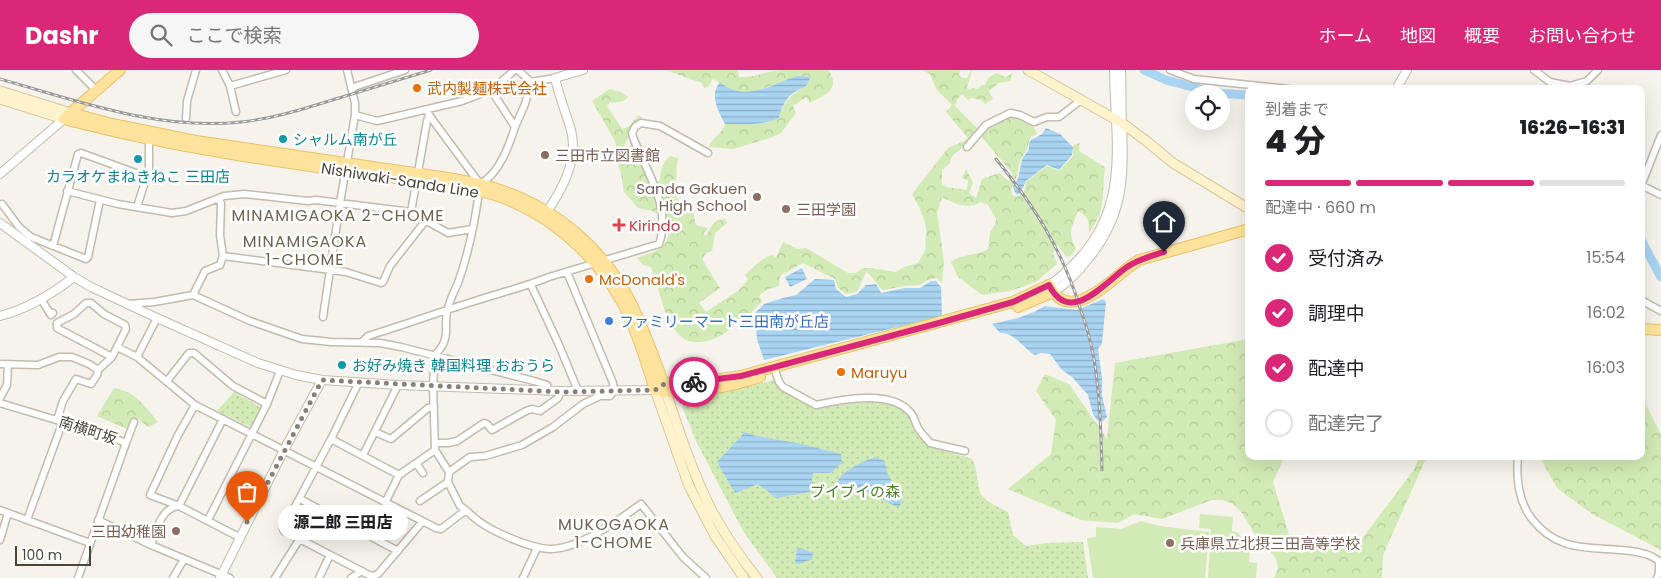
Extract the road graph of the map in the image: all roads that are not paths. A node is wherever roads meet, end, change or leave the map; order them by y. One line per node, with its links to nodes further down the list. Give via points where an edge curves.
1 (76, 70): 25 (street)
2 (120, 70): 25 (main road)
3 (196, 70): 34 (street)
4 (222, 70): 23 (street)
5 (286, 70): 23 (street)
6 (347, 70): 24 (street)
7 (405, 70): 16 (street)
8 (516, 70): 18 (street); 26 (street)
9 (583, 70): 17 (street)
10 (1028, 70): 29 (main road)
11 (1170, 70): 19 (street, via 1194,79)
12 (1407, 70): 20 (street)
13 (1534, 70): 21 (street, via 1550,82)
14 (1598, 70): 22 (street, via 1587,81)
15 (1117, 72): 35 (street)
16 (384, 73): 24 (street)
17 (555, 78): 18 (street); 57 (street, via 571,130 572,152 569,172)
18 (531, 82): 36 (street)
19 (1251, 85)
20 (1398, 85)
21 (1565, 85)
22 (1573, 85)
23 (230, 86): 30 (street)
24 (351, 88): 32 (street)
25 (96, 90): 33 (main road)
26 (491, 90): 31 (street); 36 (street)
27 (0, 91): 33 (main road)
28 (0, 100): 33 (main road)
29 (1081, 100): 35 (main road); 39 (street, via 1059,117 1034,122 1010,113 986,125)
30 (236, 112)
31 (428, 112): 32 (street, via 377,121); 45 (street); 46 (street)
32 (355, 115): 41 (street)
33 (67, 116): 38 (main road, Nishiwaki-Sanda Line); 42 (street)
34 (186, 118)
35 (1118, 121): 55 (main road, via 1173,163); 69 (street, via 1124,172 1113,219 1084,264 1067,281)
36 (516, 127): 46 (street, via 503,156)
37 (1661, 135): 43 (street)
38 (149, 136): 41 (main road, Nishiwaki-Sanda Line, via 225,153); 44 (street)
39 (967, 146)
40 (708, 153): 64 (street, via 660,126 641,123 635,127 633,139 661,206 663,234 659,244)
41 (346, 167): 45 (main road, Nishiwaki-Sanda Line); 53 (street)
42 (0, 174)
43 (1645, 175)
44 (147, 177): 48 (street, via 81,153 76,157); 54 (street)
45 (417, 178): 46 (main road, Nishiwaki-Sanda Line); 56 (street)
46 (480, 187): 57 (main road, Nishiwaki-Sanda Line); 60 (street)
47 (1645, 187): 49 (street)
48 (67, 192): 51 (street); 62 (street)
49 (1661, 196)
50 (218, 199): 53 (street, via 244,194); 54 (street, via 172,213); 63 (street, via 221,203)
51 (100, 200): 54 (street); 62 (street, via 86,259)
52 (2, 204): 62 (street, via 25,232)
53 (340, 204): 56 (street); 65 (street)
54 (137, 207)
55 (1245, 207)
56 (411, 212): 58 (street)
57 (545, 215): 64 (main road, Nishiwaki-Sanda Line)
58 (426, 220): 60 (street, via 448,232); 65 (street, via 390,266 383,282)
59 (0, 224): 67 (street)
60 (472, 229): 74 (street)
61 (1245, 231): 69 (main road, via 1139,260 1082,300 1064,301)
62 (53, 246)
63 (223, 256): 65 (street); 70 (street, via 220,265 205,271)
64 (600, 262): 66 (street); 97 (main road, Nishiwaki-Sanda Line)
65 (330, 270): 78 (street)
66 (567, 272): 68 (street); 100 (street)
67 (74, 277): 71 (street); 73 (street)
68 (531, 285): 74 (street); 98 (street)
69 (1051, 289): 91 (main road, via 1015,308); 97 (main road, via 772,368)
70 (193, 295): 73 (street); 82 (street, via 250,321 302,339)
71 (41, 299): 76 (street, via 50,315); 77 (street)
72 (1645, 302): 75 (street)
73 (128, 304): 79 (street)
74 (447, 311): 82 (street, via 368,336); 84 (street, via 446,339)
75 (1661, 311)
76 (53, 314)
77 (0, 316)
78 (323, 317)
79 (156, 318): 86 (street); 90 (street)
80 (1645, 329): 81 (main road)
81 (1661, 329)
82 (362, 342): 84 (street)
83 (117, 347): 85 (street); 85 (street, via 125,325 91,303 86,303 57,324 58,328); 86 (street)
84 (434, 355): 96 (street); 99 (street, via 547,385)
85 (112, 357): 89 (street)
86 (137, 357): 93 (street)
87 (0, 364): 88 (street)
88 (8, 364): 89 (street, via 38,365 59,357 72,357); 102 (street, via 7,385)
89 (98, 370): 108 (street, via 91,384 76,379 63,401)
90 (280, 371): 92 (street); 104 (street)
91 (776, 373): 97 (main road, via 728,386); 116 (street, via 784,388 816,405 877,398 890,400 909,410 930,444)
92 (322, 380): 94 (street); 115 (street)
93 (167, 382): 104 (street, via 189,353 194,353 233,386); 105 (street)
94 (360, 382): 95 (street); 112 (street)
95 (398, 385): 96 (street); 110 (street)
96 (433, 386): 99 (street); 106 (street)
97 (662, 389): 100 (street); 125 (main road); 156 (main road, via 689,486 715,536)
98 (578, 390): 100 (street); 101 (street)
99 (547, 391): 101 (street)
100 (614, 391): 121 (street, via 610,396 600,396 582,404 522,445 470,457)
101 (561, 392): 114 (street, via 558,398 540,410 526,411 492,430 484,423 456,440)
102 (0, 398)
103 (0, 403): 108 (street, 南横町坂)
104 (267, 404): 111 (street)
105 (195, 405): 107 (street); 129 (street, via 150,495)
106 (434, 407): 110 (street, via 428,408 391,438); 114 (street)
107 (223, 419): 111 (street); 129 (street)
108 (60, 421): 113 (street, 南横町坂); 133 (street)
109 (134, 422): 113 (street)
110 (375, 432): 117 (street)
111 (252, 434): 115 (street); 135 (street)
112 (331, 439): 117 (street); 120 (street)
113 (126, 443): 134 (street, 南横町坂)
114 (435, 447): 119 (street); 121 (street)
115 (284, 450): 120 (street); 137 (street)
116 (965, 451)
117 (363, 455): 123 (street)
118 (1518, 460): 159 (street, via 1518,488 1537,525 1566,545 1651,554 1659,561)
119 (416, 463): 122 (street); 123 (street)
120 (316, 467): 126 (street); 128 (street)
121 (449, 472): 124 (street)
122 (423, 473)
123 (399, 475): 128 (street)
124 (448, 482): 127 (street); 131 (street, via 460,506)
125 (702, 489): 157 (main road, via 727,536); 158 (main road)
126 (300, 499): 139 (street, via 283,529); 143 (street)
127 (420, 501)
128 (385, 503): 136 (street)
129 (179, 506): 135 (street); 141 (street, via 170,507 162,515)
130 (0, 510): 132 (street)
131 (466, 510): 136 (street, via 441,529); 142 (street, via 487,528)
132 (8, 513): 133 (street); 138 (street)
133 (27, 520): 140 (street)
134 (98, 520): 140 (street, 南横町坂); 141 (street)
135 (208, 520): 137 (street)
136 (422, 522): 143 (street)
137 (239, 537): 147 (street)
138 (0, 540)
139 (299, 540): 144 (street); 151 (street)
140 (90, 543): 148 (street, 南横町坂)
141 (151, 545): 145 (street)
142 (537, 548): 154 (street); 155 (street, via 568,546 611,526 641,504 683,556)
143 (398, 551): 146 (street, via 378,574 374,576)
144 (330, 556): 146 (street); 152 (street)
145 (184, 559): 147 (street); 149 (street)
146 (362, 571): 153 (street)
147 (220, 576): 150 (street)
148 (78, 578)
149 (173, 578)
150 (230, 578)
151 (275, 578)
152 (319, 578)
153 (351, 578)
154 (523, 578)
155 (706, 578)
156 (744, 578)
157 (757, 578)
158 (764, 578)
159 (1657, 578)

